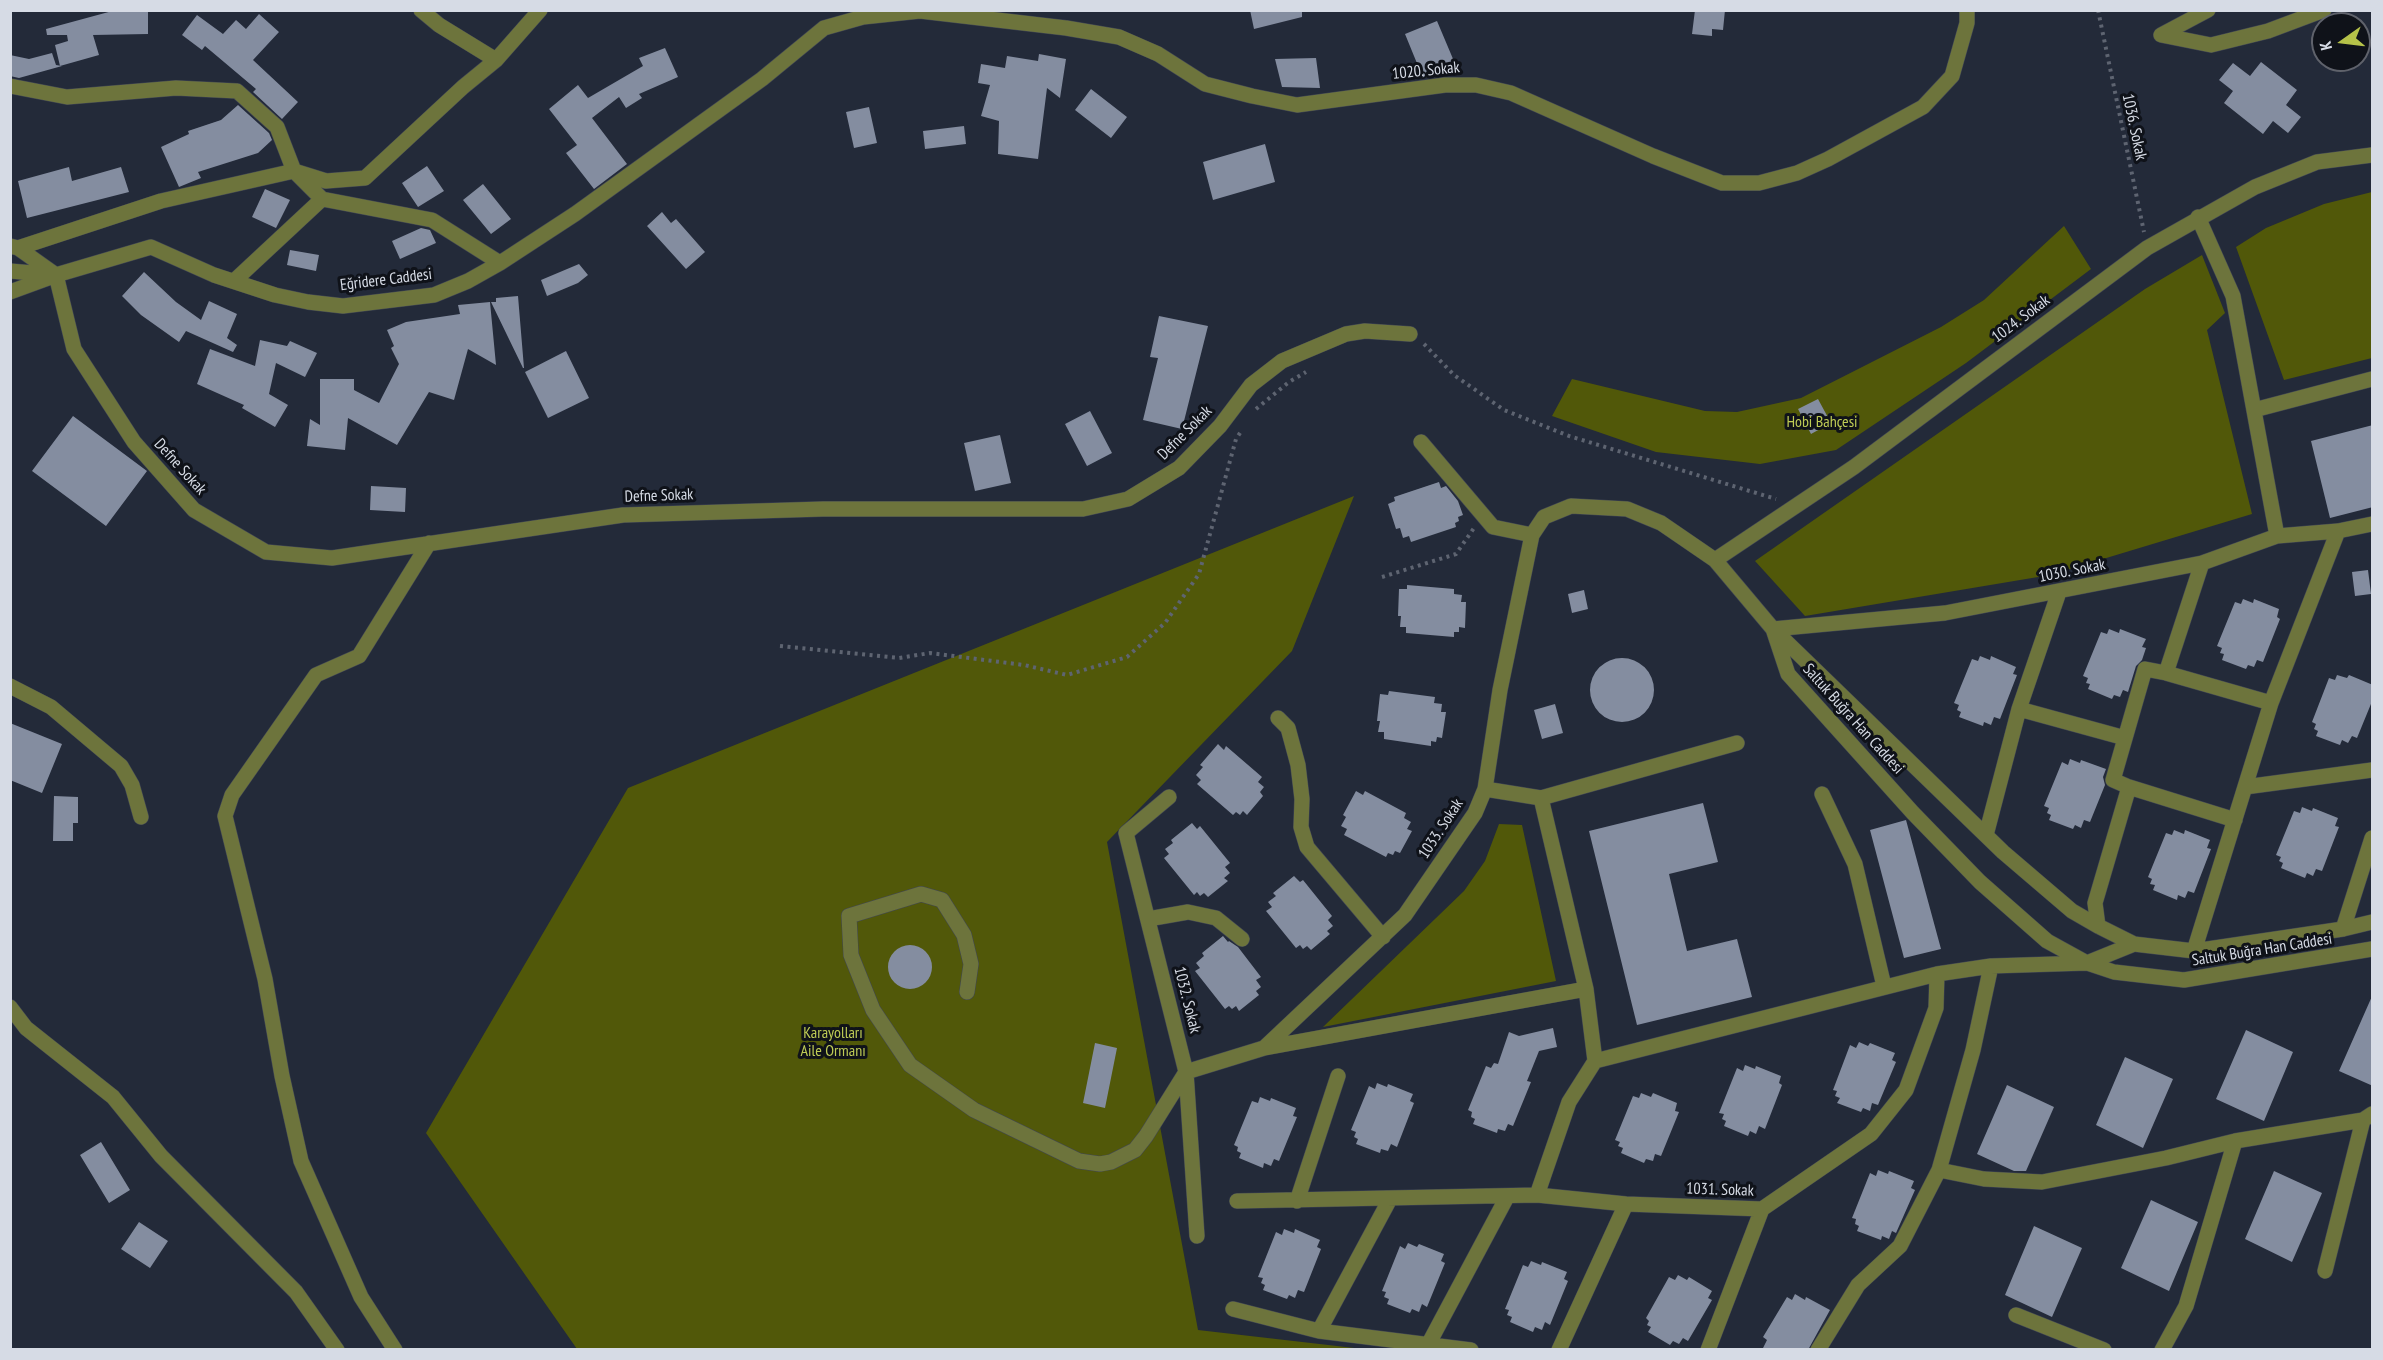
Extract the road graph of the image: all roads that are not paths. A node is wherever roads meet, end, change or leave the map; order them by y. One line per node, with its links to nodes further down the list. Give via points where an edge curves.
1 (421, 10): 7 (street, via 438,26)
2 (540, 10): 7 (street)
3 (1967, 10): 6 (street, 1020. Sokak, via 1952,76 1923,107 1797,173 1759,183 1722,183 1511,93 1476,85 1445,85 1297,105 1205,84 1158,54 1119,37 920,12 863,17 824,28)
4 (2208, 10): 5 (street, via 2161,35 2211,45 2268,31)
5 (2324, 10)
6 (808, 39): 14 (street, Eğridere Caddesi, via 762,79 684,136)
7 (496, 60): 10 (street, via 365,178 326,181)
8 (10, 86): 10 (street, via 67,97 176,88 237,91 277,127)
9 (2373, 155): 12 (street, 1024. Sokak, via 2317,162 2255,187)
10 (294, 171): 11 (street); 13 (street, via 161,201)
11 (322, 199): 14 (street, via 432,220); 17 (street)
12 (2198, 217): 21 (street, via 2233,296); 28 (street, 1024. Sokak, via 2147,248 1854,467)
13 (14, 247): 16 (street)
14 (500, 263): 17 (street, Eğridere Caddesi, via 434,295 343,306 275,296)
15 (10, 271): 16 (street, Eğridere Caddesi)
16 (56, 275): 17 (street, Eğridere Caddesi, via 152,247); 18 (street); 27 (street, Defne Sokak, via 74,348 134,442 194,510 266,552 332,558)
17 (234, 281)
18 (10, 292)
19 (1410, 334): 27 (street, Defne Sokak, via 1346,334 1282,362 1251,385 1220,426 1179,468 1128,499 1083,509 823,509 623,515)
20 (2373, 379): 21 (street)
21 (2254, 410): 26 (street)
22 (1421, 442): 25 (street, via 1493,527)
23 (2373, 524): 24 (street, 1030. Sokak)
24 (2338, 531): 26 (street, 1030. Sokak); 34 (street)
25 (1532, 535): 28 (street, via 1544,517 1571,506 1627,509 1661,523); 42 (street, 1033. Sokak, via 1500,690)
26 (2277, 536): 29 (street, 1030. Sokak)
27 (429, 543): 87 (street, via 359,656 316,675 232,795 225,816 265,979 301,1161 361,1297)
28 (1714, 560): 31 (street)
29 (2202, 563): 30 (street, 1030. Sokak); 32 (street)
30 (2059, 592): 31 (street, 1030. Sokak, via 1945,613); 35 (street)
31 (1773, 629): 48 (street, Saltuk Buğra Han Caddesi); 59 (street, Saltuk Buğra Han Caddesi, via 1788,674 1913,813 1980,882 2047,941)
32 (2166, 673): 34 (street); 37 (street, via 2145,669)
33 (10, 686): 46 (street, via 51,707 121,766 132,784)
34 (2271, 703): 41 (street)
35 (2019, 709): 37 (street); 48 (street)
36 (1278, 718): 54 (street, via 1288,728 1298,765 1301,827 1307,848)
37 (2125, 738): 40 (street, via 2113,780)
38 (1737, 743): 45 (street)
39 (2373, 770): 41 (street)
40 (2129, 787): 47 (street); 52 (street, via 2095,903)
41 (2245, 787): 47 (street)
42 (1485, 789): 45 (street); 54 (street, 1033. Sokak, via 1475,813 1405,915)
43 (1821, 794): 62 (street, via 1855,864)
44 (1169, 797): 50 (street, 1032. Sokak, via 1126,833)
45 (1540, 798): 63 (street)
46 (141, 817)
47 (2235, 820): 58 (street)
48 (1986, 835): 52 (street, Saltuk Buğra Han Caddesi, via 2072,911)
49 (2373, 838): 53 (street)
50 (1148, 919): 55 (street, via 1188,912 1207,916 1216,918); 68 (street, 1032. Sokak)
51 (2373, 922): 53 (street, Saltuk Buğra Han Caddesi)
52 (2098, 926): 56 (street, Saltuk Buğra Han Caddesi)
53 (2343, 929): 58 (street, Saltuk Buğra Han Caddesi)
54 (1383, 937): 66 (street, 1033. Sokak)
55 (1242, 939)
56 (2134, 944): 58 (street, Saltuk Buğra Han Caddesi); 59 (street)
57 (2373, 949): 59 (street, Saltuk Buğra Han Caddesi, via 2184,980 2114,972)
58 (2194, 951)
59 (2087, 963): 60 (street)
60 (1991, 966): 61 (street); 72 (street)
61 (1937, 974): 62 (street); 79 (street, 1031. Sokak, via 1936,1008 1906,1090 1871,1134)
62 (1884, 986): 67 (street)
63 (1586, 988): 66 (street); 67 (street)
64 (967, 992): 68 (street, via 970,964 964,935 942,900 921,894 849,916 851,955 873,1010 910,1065 974,1110 1079,1161 1111,1162 1135,1149)
65 (10, 1007): 86 (street, via 26,1028 113,1097 161,1156 296,1292)
66 (1264, 1048): 68 (street, 1033. Sokak)
67 (1595, 1061): 73 (street, via 1569,1102)
68 (1186, 1072): 80 (street, 1032. Sokak)
69 (1338, 1076): 76 (street)
70 (2368, 1117): 71 (street); 81 (street)
71 (2235, 1141): 72 (street, via 2042,1182 1984,1179); 93 (street, via 2186,1306)
72 (1939, 1170): 91 (street, via 1900,1246 1858,1285)
73 (1537, 1195): 74 (street, 1031. Sokak); 78 (street, 1031. Sokak)
74 (1507, 1197): 75 (street, 1031. Sokak); 85 (street)
75 (1390, 1199): 76 (street, 1031. Sokak); 84 (street)
76 (1297, 1201): 77 (street, 1031. Sokak)
77 (1237, 1202)
78 (1626, 1204): 79 (street, 1031. Sokak); 89 (street)
79 (1762, 1209): 90 (street)
80 (1197, 1236)
81 (2325, 1271)
82 (1233, 1309): 84 (street)
83 (2016, 1315): 92 (street)
84 (1319, 1331): 85 (street)
85 (1428, 1345): 88 (street)
86 (337, 1350)
87 (395, 1350)
88 (1472, 1350)
89 (1560, 1350)
90 (1708, 1350)
91 (1818, 1350)
92 (2104, 1350)
93 (2162, 1350)

